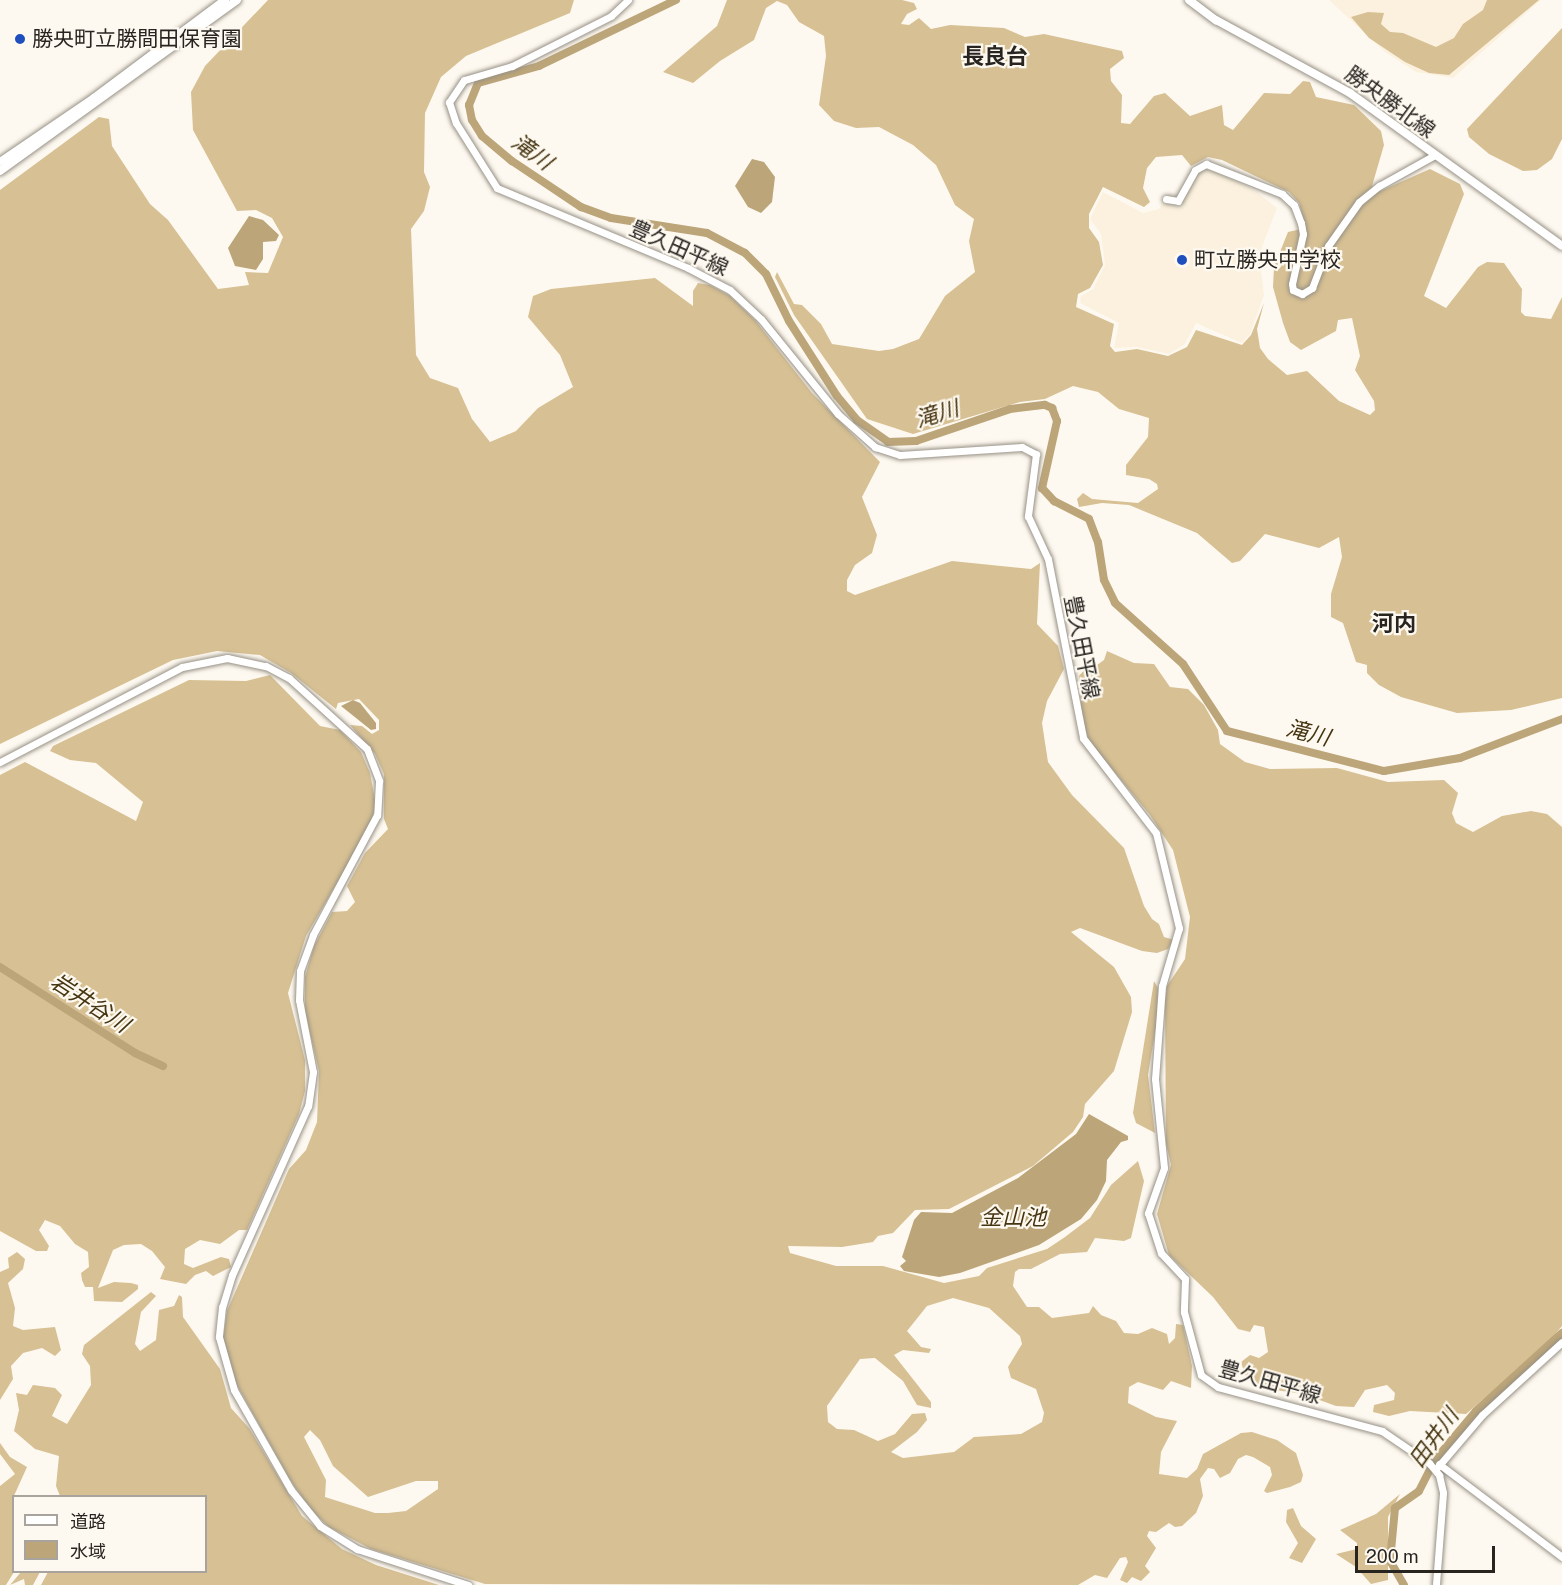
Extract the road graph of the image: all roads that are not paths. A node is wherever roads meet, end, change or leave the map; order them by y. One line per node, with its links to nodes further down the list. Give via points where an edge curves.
1 (225, 0): 6 (highway)
2 (237, 0): 7 (highway)
3 (628, 0): 12 (main road, 豊久田平線, via 611,16 512,66 472,74 464,80 449,102 461,133 497,188 688,268 730,290 761,319 838,414 875,447 900,455 1022,447 1036,454 1028,516 1048,559 1083,738 1156,833 1179,928 1162,986 1155,1079 1164,1168 1148,1213 1161,1253 1185,1279 1184,1312 1202,1375 1218,1387 1382,1431)
4 (1190, 0): 5 (main road, 勝央勝北線, via 1216,20 1350,93)
5 (1433, 156): 8 (main road, via 1379,186 1359,202 1328,246 1312,288 1302,294 1293,290 1292,284 1303,234 1301,223 1294,206 1282,194 1206,164 1195,170 1176,203); 9 (main road, 勝央勝北線)
6 (0, 162)
7 (0, 171)
8 (1166, 199)
9 (1562, 246)
10 (0, 762): 14 (main road, via 182,667 227,658 266,666 289,678 367,749 379,781 377,815 312,935 300,971 299,1000 313,1072 308,1106 232,1275 222,1307 219,1337 234,1390 291,1490 320,1526 357,1549)
11 (1562, 1342): 12 (main road, via 1482,1414)
12 (1434, 1466): 13 (main road); 15 (main road, via 1443,1493)
13 (1562, 1557)
14 (468, 1585)
15 (1436, 1585)

